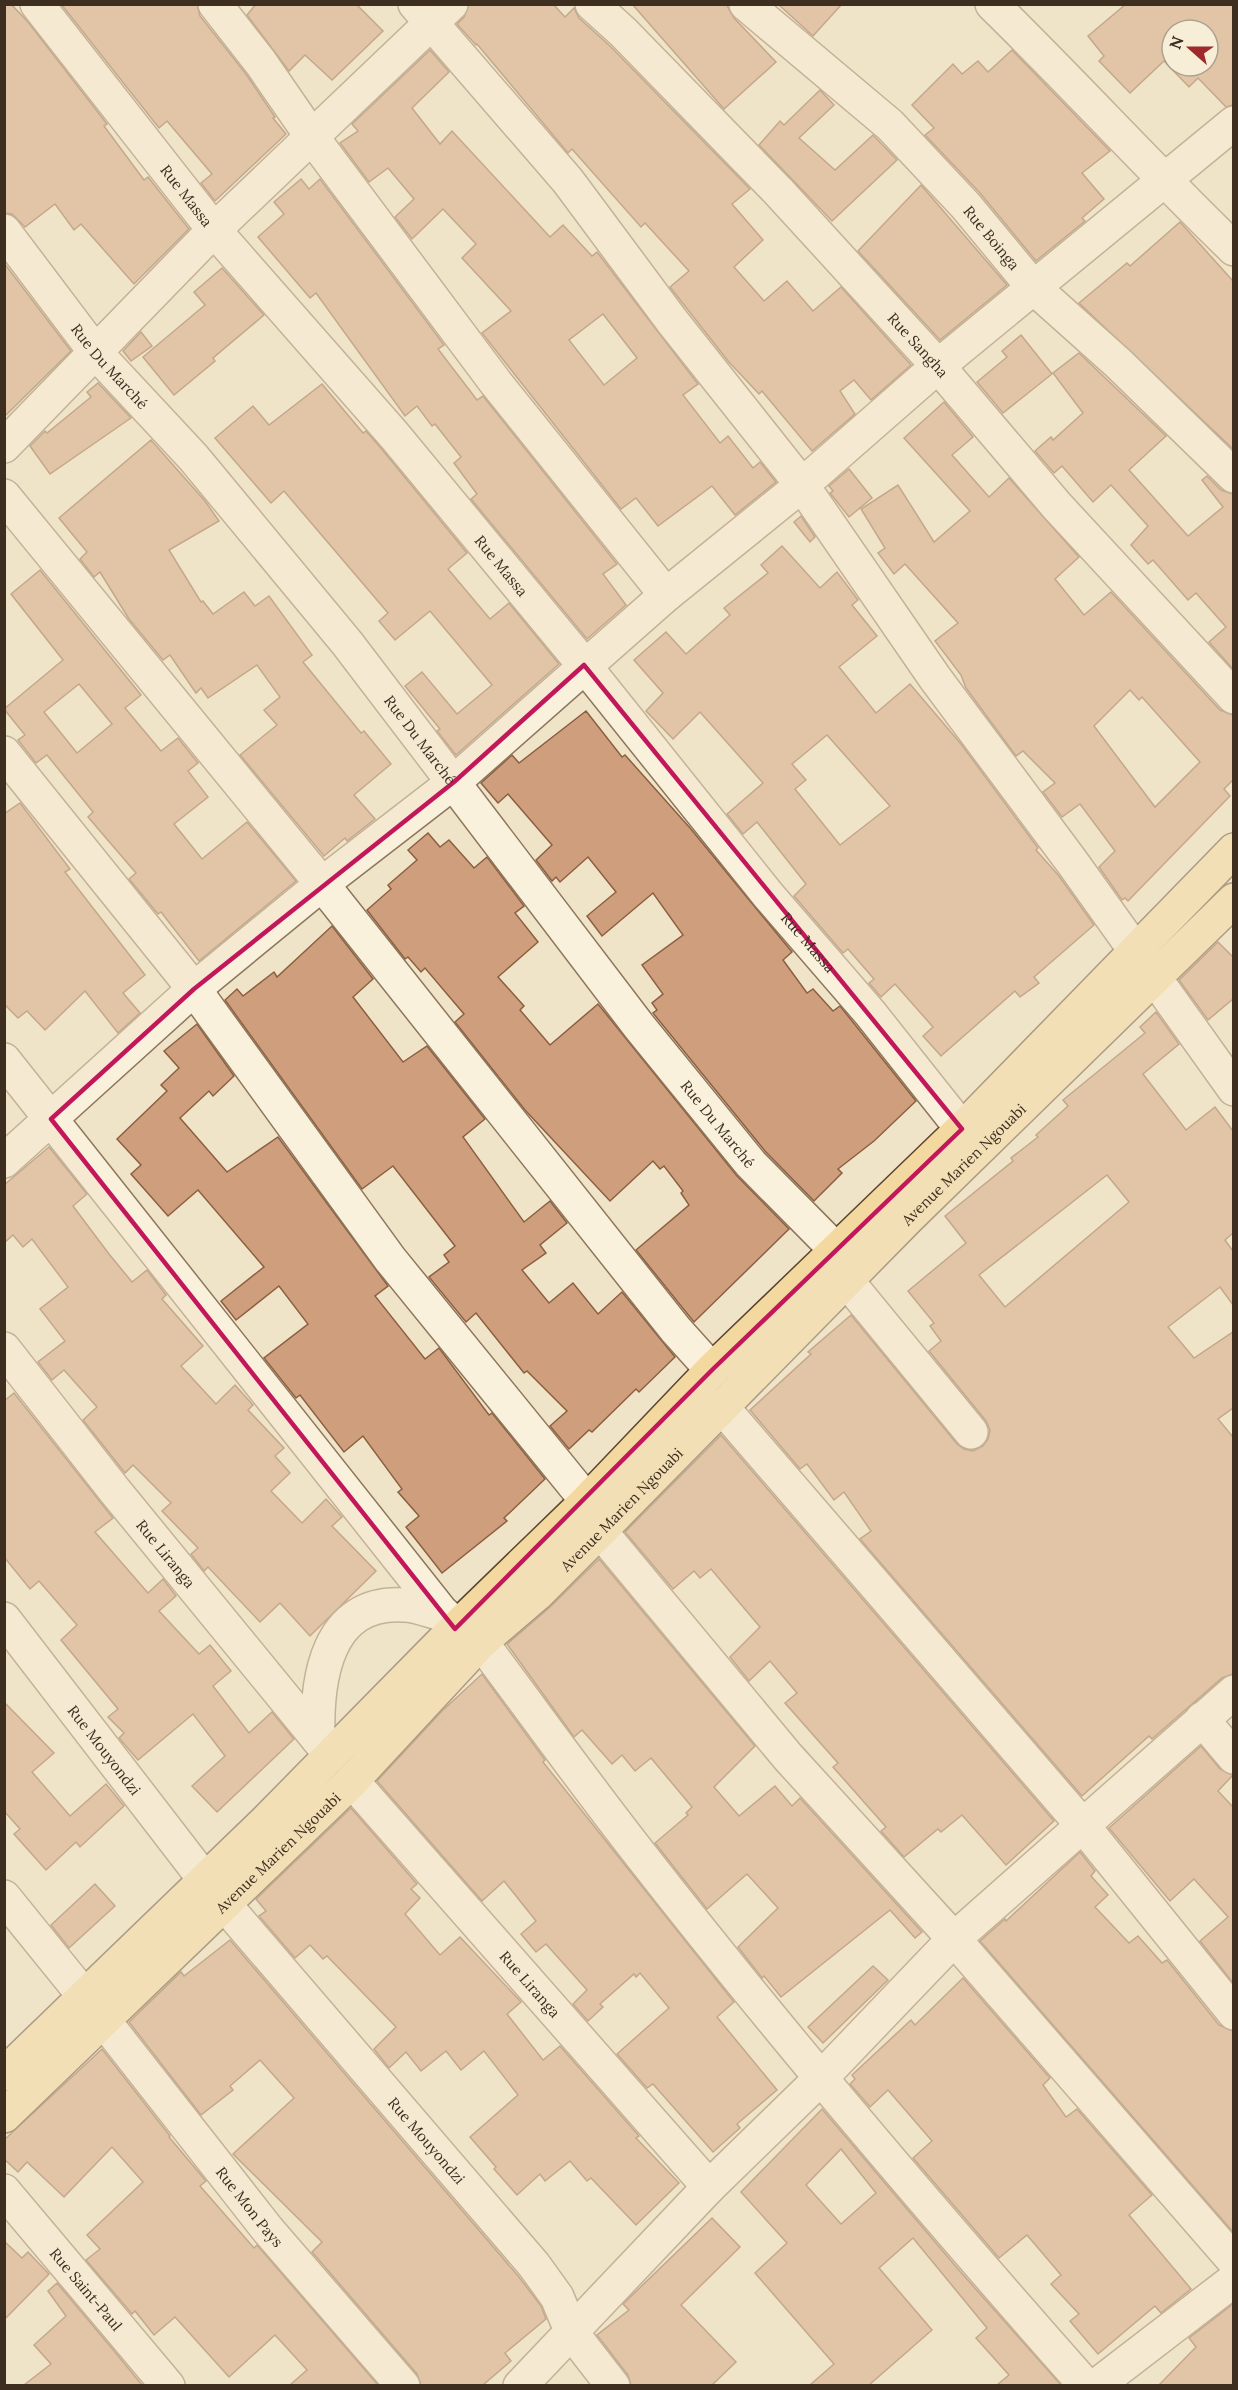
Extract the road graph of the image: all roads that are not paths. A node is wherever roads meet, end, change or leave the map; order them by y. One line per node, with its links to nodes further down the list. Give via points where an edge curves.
1 (37, 4): 10 (street, Rue Massa)
2 (215, 4): 8 (street)
3 (592, 4): 15 (street, Rue Sangha, via 778,191)
4 (746, 4): 13 (street, Rue Boinga, via 890,125 966,206)
5 (992, 4): 9 (street)
6 (432, 12): 8 (street); 18 (street, via 568,180 672,321)
7 (1233, 123): 9 (street)
8 (312, 137): 10 (street); 20 (street, via 496,383)
9 (1163, 181): 12 (street); 13 (street)
10 (214, 230): 14 (street); 21 (street, Rue Massa, via 394,435)
11 (4, 231): 14 (street, Rue Du Marché)
12 (1233, 249)
13 (1033, 287): 15 (street); 17 (street, Rue Boinga, via 1118,363)
14 (96, 353): 16 (street); 24 (street, Rue Du Marché, via 193,457 347,643)
15 (938, 366): 18 (street); 22 (street, Rue Sangha, via 1057,506)
16 (4, 446)
17 (1233, 476)
18 (802, 485): 20 (street); 28 (street, via 935,678)
19 (4, 496): 26 (street)
20 (666, 595): 21 (street)
21 (584, 664): 24 (street); 34 (street, Rue Massa, via 760,886 870,1013)
22 (1233, 697)
23 (4, 753): 30 (street)
24 (454, 782): 26 (street); 36 (street, Rue Du Marché, via 638,1025 751,1164)
25 (1233, 850): 28 (main road)
26 (322, 884): 30 (street); 39 (street, via 676,1330)
27 (1229, 914): 29 (main road, Avenue Marien Ngouabi)
28 (1136, 951): 29 (street); 34 (main road)
29 (1154, 979): 32 (street); 37 (main road, Avenue Marien Ngouabi)
30 (194, 989): 33 (street); 42 (street, via 390,1259)
31 (4, 1060): 33 (street)
32 (1233, 1089)
33 (51, 1119): 35 (street); 45 (street)
34 (962, 1129): 36 (main road)
35 (4, 1161)
36 (836, 1250): 39 (main road)
37 (847, 1281): 40 (main road, Avenue Marien Ngouabi); 41 (street)
38 (4, 1349): 48 (street, Rue Liranga)
39 (712, 1370): 42 (main road)
40 (721, 1406): 43 (main road, Avenue Marien Ngouabi); 51 (street)
41 (971, 1432)
42 (587, 1501): 45 (main road)
43 (600, 1532): 45 (main road, Avenue Marien Ngouabi, via 537,1594); 55 (street, via 788,1756)
44 (4, 1619): 52 (street, Rue Mouyondzi)
45 (460, 1629): 48 (main road); 48 (street, via 406,1605 374,1606 342,1629 323,1663 317,1708); 50 (main road, Avenue Marien Ngouabi); 59 (street)
46 (1233, 1692): 47 (street)
47 (1202, 1719): 49 (street); 51 (street)
48 (324, 1747): 52 (main road)
49 (1233, 1757)
50 (352, 1781): 54 (main road, Avenue Marien Ngouabi); 61 (street, Rue Liranga)
51 (1084, 1827): 55 (street); 57 (street)
52 (205, 1880): 56 (main road)
53 (4, 1897): 56 (street, Rue Mon Pays)
54 (225, 1905): 56 (main road, Avenue Marien Ngouabi); 65 (street, Rue Mouyondzi, via 534,2265 557,2297)
55 (954, 1940): 59 (street); 63 (street)
56 (94, 2009): 58 (main road); 60 (main road, Avenue Marien Ngouabi); 67 (street, Rue Mon Pays, via 268,2230)
57 (1233, 2013)
58 (4, 2074)
59 (821, 2078): 61 (street); 70 (street, via 948,2230)
60 (4, 2116)
61 (709, 2187): 65 (street)
62 (4, 2191): 66 (street, Rue Saint-Paul)
63 (1233, 2261)
64 (1233, 2280): 71 (street)
65 (572, 2333): 68 (street); 69 (street, Rue Mouyondzi)
66 (168, 2385)
67 (403, 2385)
68 (520, 2385)
69 (613, 2385)
70 (1086, 2385)
71 (1096, 2385)

